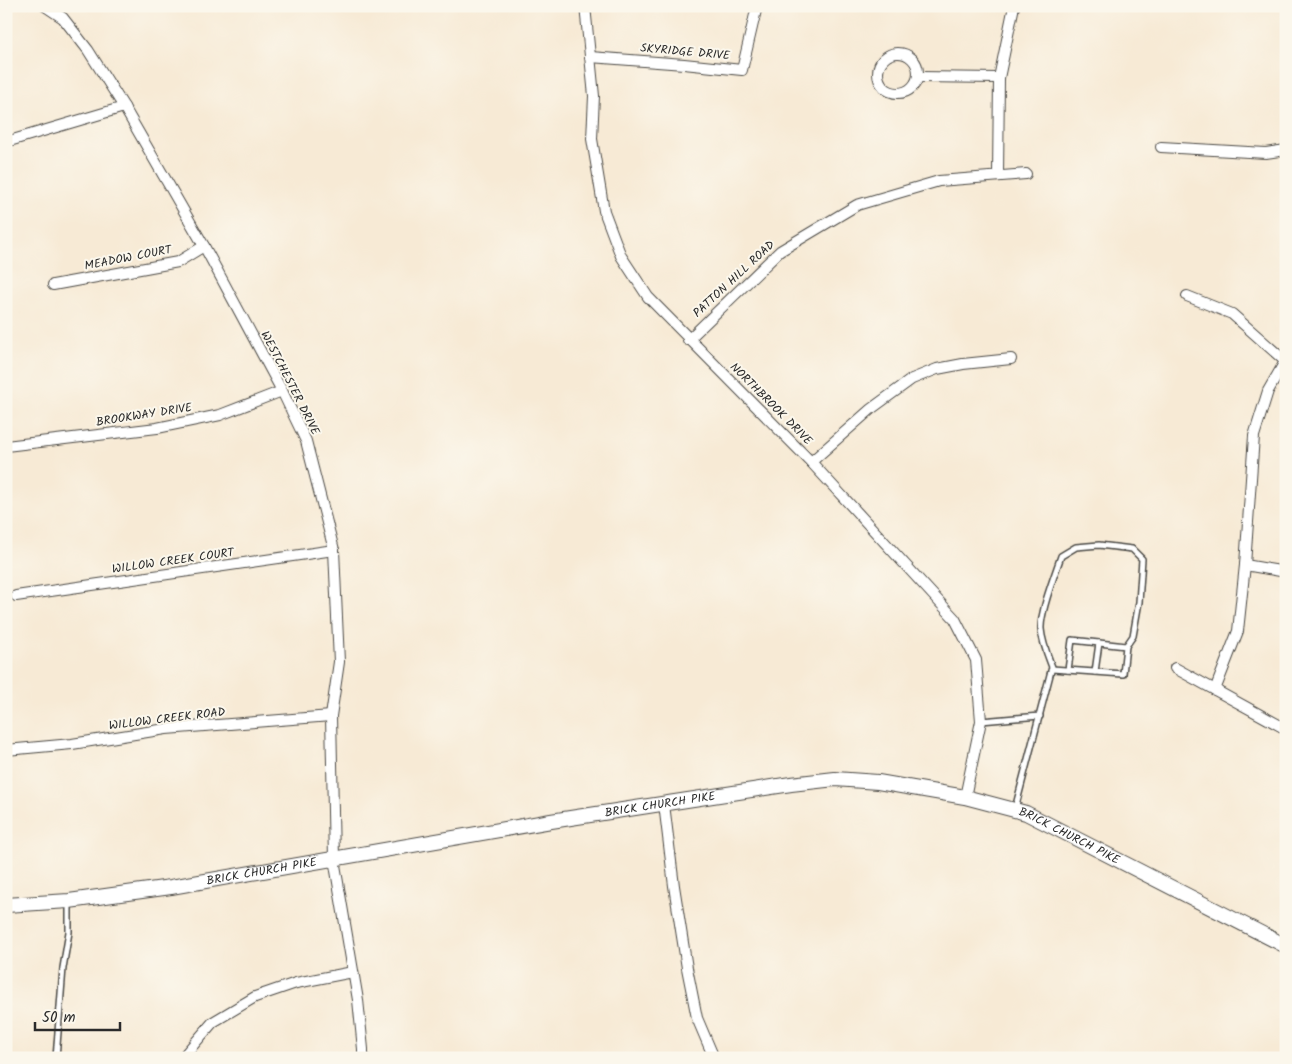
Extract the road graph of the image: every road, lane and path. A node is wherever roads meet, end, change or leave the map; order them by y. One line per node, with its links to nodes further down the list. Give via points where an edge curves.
1 (46, 6): 8 (street, WESTCHESTER DRIVE, via 63,18 88,50)
2 (585, 6): 5 (street, NORTHBROOK DRIVE)
3 (757, 6): 5 (street, SKYRIDGE DRIVE, via 742,70)
4 (1014, 6): 7 (street)
5 (590, 57): 17 (street, NORTHBROOK DRIVE, via 594,96 592,139 604,211 621,256 648,298)
6 (918, 77): 6 (street, via 914,59 902,52 888,55 879,66 882,86 894,93 907,92); 7 (street)
7 (999, 78): 13 (street)
8 (124, 107): 9 (street); 14 (street, WESTCHESTER DRIVE)
9 (6, 142)
10 (1161, 147): 11 (street, via 1266,153)
11 (1286, 150)
12 (1026, 174): 13 (street, PATTON HILL ROAD)
13 (998, 176): 17 (street, PATTON HILL ROAD, via 938,181 857,205 780,251)
14 (204, 246): 15 (street, MEADOW COURT, via 178,262); 20 (street, WESTCHESTER DRIVE)
15 (53, 285)
16 (1187, 296): 19 (street, via 1232,314)
17 (688, 340): 22 (street, NORTHBROOK DRIVE)
18 (1011, 360): 22 (street, via 963,364 937,369 912,379 871,409)
19 (1285, 361): 24 (street, via 1268,391 1254,436)
20 (282, 391): 21 (street, BROOKWAY DRIVE, via 220,415 193,421); 23 (street, WESTCHESTER DRIVE, via 306,441)
21 (6, 446)
22 (811, 462): 36 (street, NORTHBROOK DRIVE, via 955,619 976,660)
23 (334, 550): 26 (street, WILLOW CREEK COURT); 34 (street, WESTCHESTER DRIVE, via 339,662)
24 (1245, 565): 25 (street); 33 (street, via 1238,631)
25 (1286, 572)
26 (16, 596)
27 (1099, 643): 28 (lane); 31 (lane, via 1072,640); 32 (lane)
28 (1126, 646): 30 (lane, via 1133,636 1142,559 1132,549 1099,545 1076,547 1061,556 1044,608 1041,627); 32 (lane, via 1123,674)
29 (1175, 668): 33 (street)
30 (1052, 669): 31 (lane); 35 (lane)
31 (1068, 670): 32 (lane)
32 (1095, 672)
33 (1215, 690): 37 (street)
34 (331, 716): 38 (street, WILLOW CREEK ROAD, via 166,729 72,744); 42 (street, WESTCHESTER DRIVE)
35 (1040, 716): 36 (lane); 41 (lane)
36 (980, 721): 39 (street, NORTHBROOK DRIVE)
37 (1286, 729)
38 (6, 750)
39 (965, 797): 40 (main road, BRICK CHURCH PIKE, via 878,782 835,779); 41 (main road, BRICK CHURCH PIKE)
40 (664, 804): 42 (main road, BRICK CHURCH PIKE); 50 (street, via 686,968 697,1018)
41 (1015, 810): 45 (main road, BRICK CHURCH PIKE)
42 (334, 859): 43 (main road, BRICK CHURCH PIKE); 46 (street, WESTCHESTER DRIVE)
43 (69, 901): 44 (main road, BRICK CHURCH PIKE); 47 (lane, via 69,932)
44 (6, 905)
45 (1286, 946)
46 (353, 972): 48 (street, via 296,983 255,997 213,1022); 49 (street, WESTCHESTER DRIVE)
47 (56, 1058)
48 (182, 1058)
49 (363, 1058)
50 (714, 1058)

